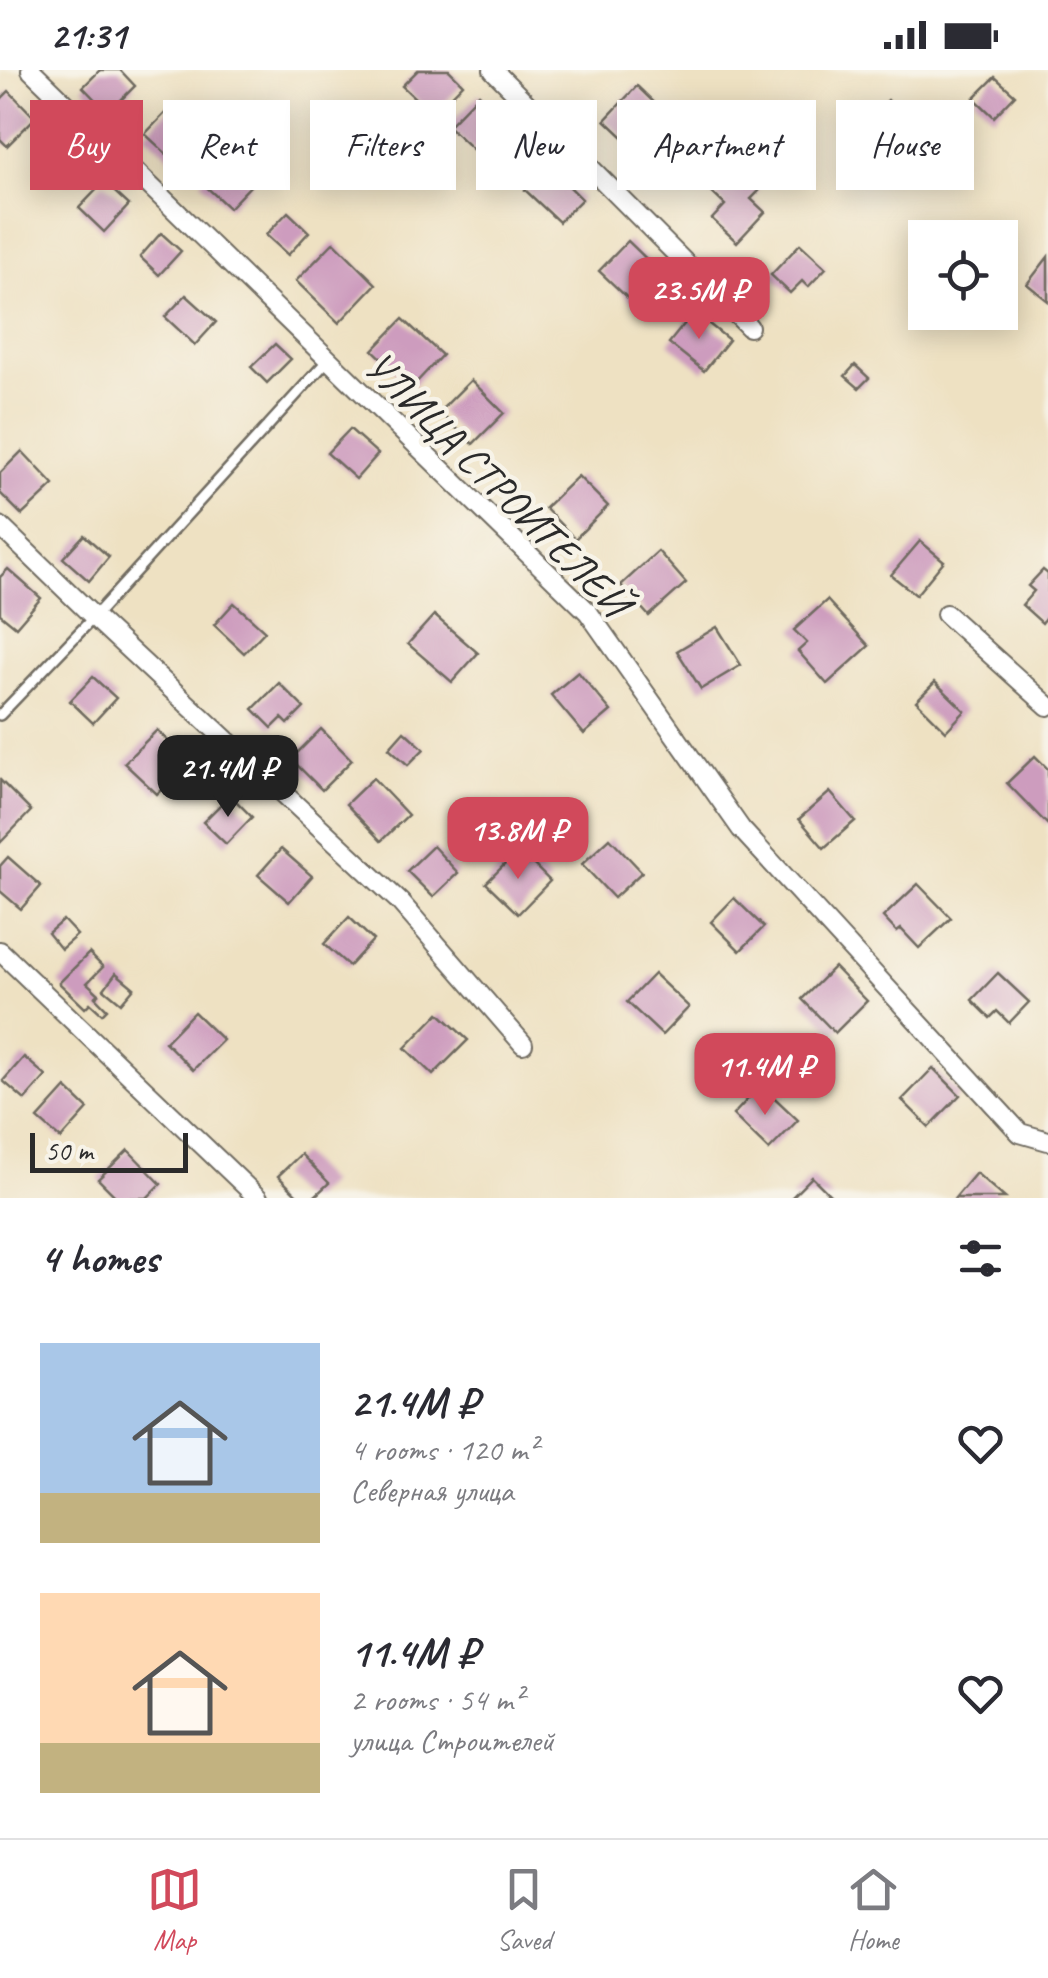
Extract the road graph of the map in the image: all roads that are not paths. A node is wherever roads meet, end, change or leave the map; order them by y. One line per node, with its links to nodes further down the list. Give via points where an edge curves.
1 (31, 70): 4 (street, УЛИЦА СТРОИТЕЛЕЙ)
2 (493, 70): 3 (street)
3 (749, 328)
4 (328, 361): 7 (lane); 12 (street, УЛИЦА СТРОИТЕЛЕЙ, via 588,612 741,829 1020,1133)
5 (0, 526): 7 (street)
6 (946, 614): 8 (street)
7 (94, 617): 9 (lane); 11 (street, via 400,902)
8 (1048, 706)
9 (0, 716)
10 (0, 951): 13 (street)
11 (523, 1044)
12 (1048, 1141)
13 (258, 1198)

